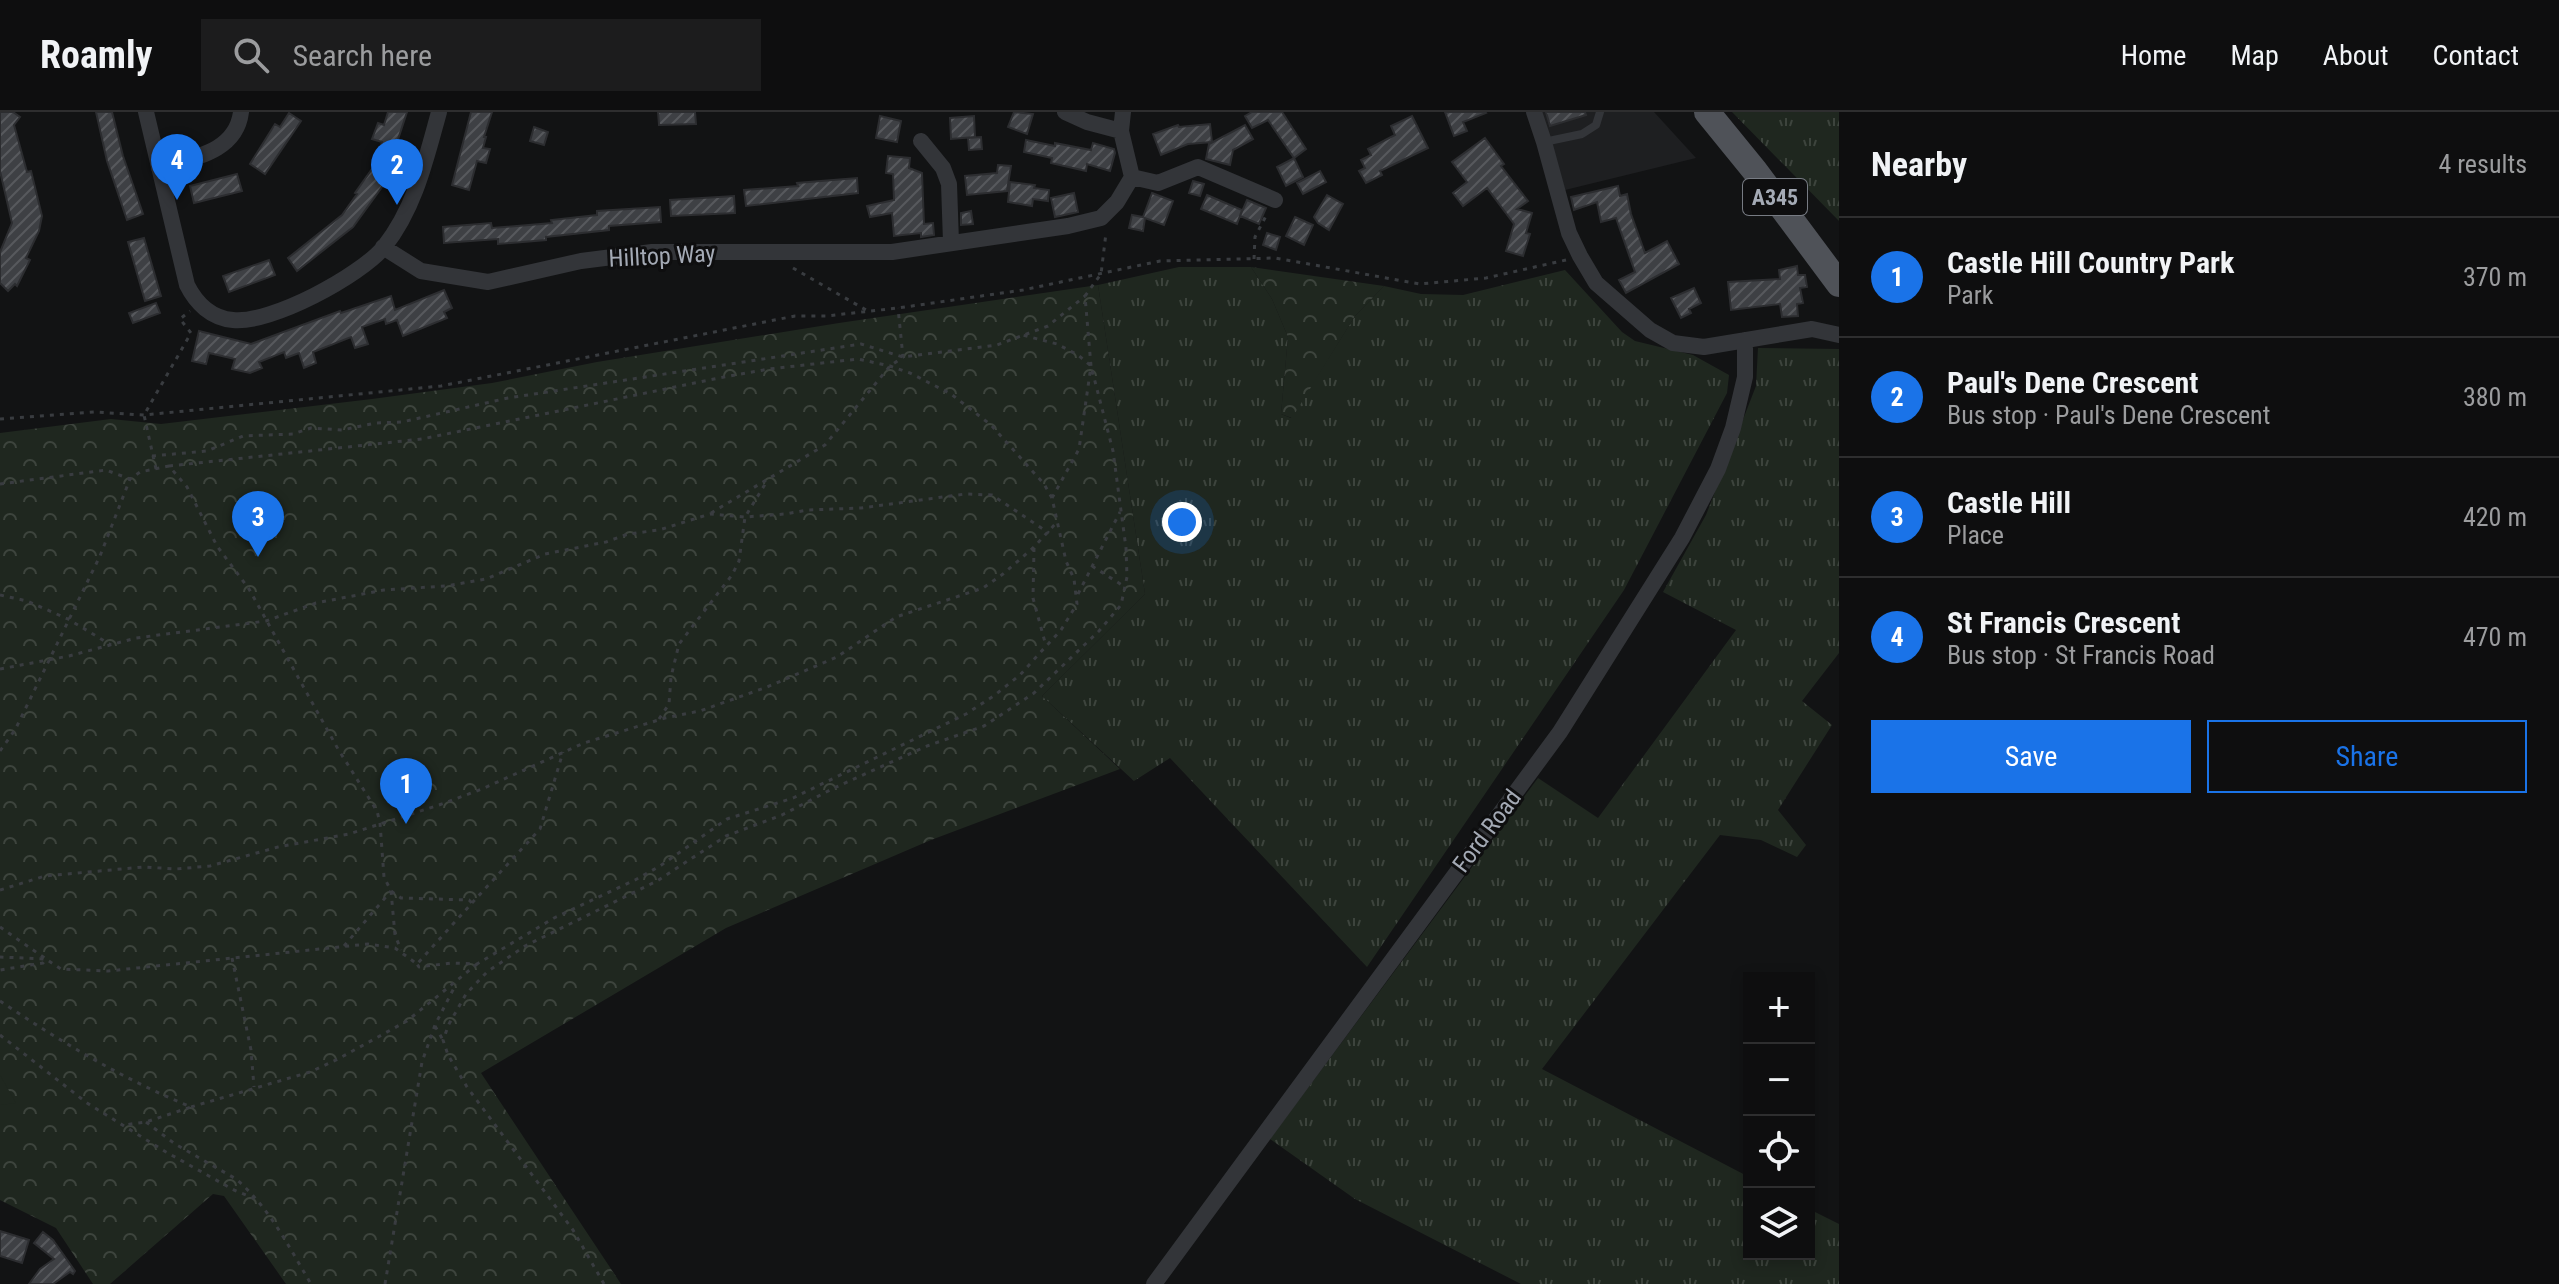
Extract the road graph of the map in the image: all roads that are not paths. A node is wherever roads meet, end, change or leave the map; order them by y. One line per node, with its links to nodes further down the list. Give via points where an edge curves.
1 (146, 112): 12 (street)
2 (241, 112): 12 (street, via 223,145)
3 (439, 112): 16 (street, via 410,204)
4 (1065, 112): 9 (street)
5 (1123, 112): 9 (street)
6 (1534, 112): 11 (street)
7 (1600, 112): 11 (lane, via 1596,125 1582,134)
8 (1707, 112): 17 (main road, A345)
9 (1121, 131): 13 (street)
10 (921, 141): 15 (street, via 949,184)
11 (1544, 142): 19 (street, via 1569,233 1596,283 1673,343 1704,347)
12 (159, 168): 16 (street, via 180,260 196,300 230,320 270,315 328,288)
13 (1132, 177): 14 (street, via 1158,183 1198,167); 15 (street, Hilltop Way, via 1101,218)
14 (1275, 200)
15 (951, 242): 16 (street, Hilltop Way, via 892,252 652,252 488,282 421,271)
16 (383, 247)
17 (1839, 284)
18 (1839, 335): 19 (street, via 1812,329)
19 (1745, 340): 20 (street, Ford Road, via 1745,377 1733,428 1682,538 1560,732)
20 (1154, 1284)

